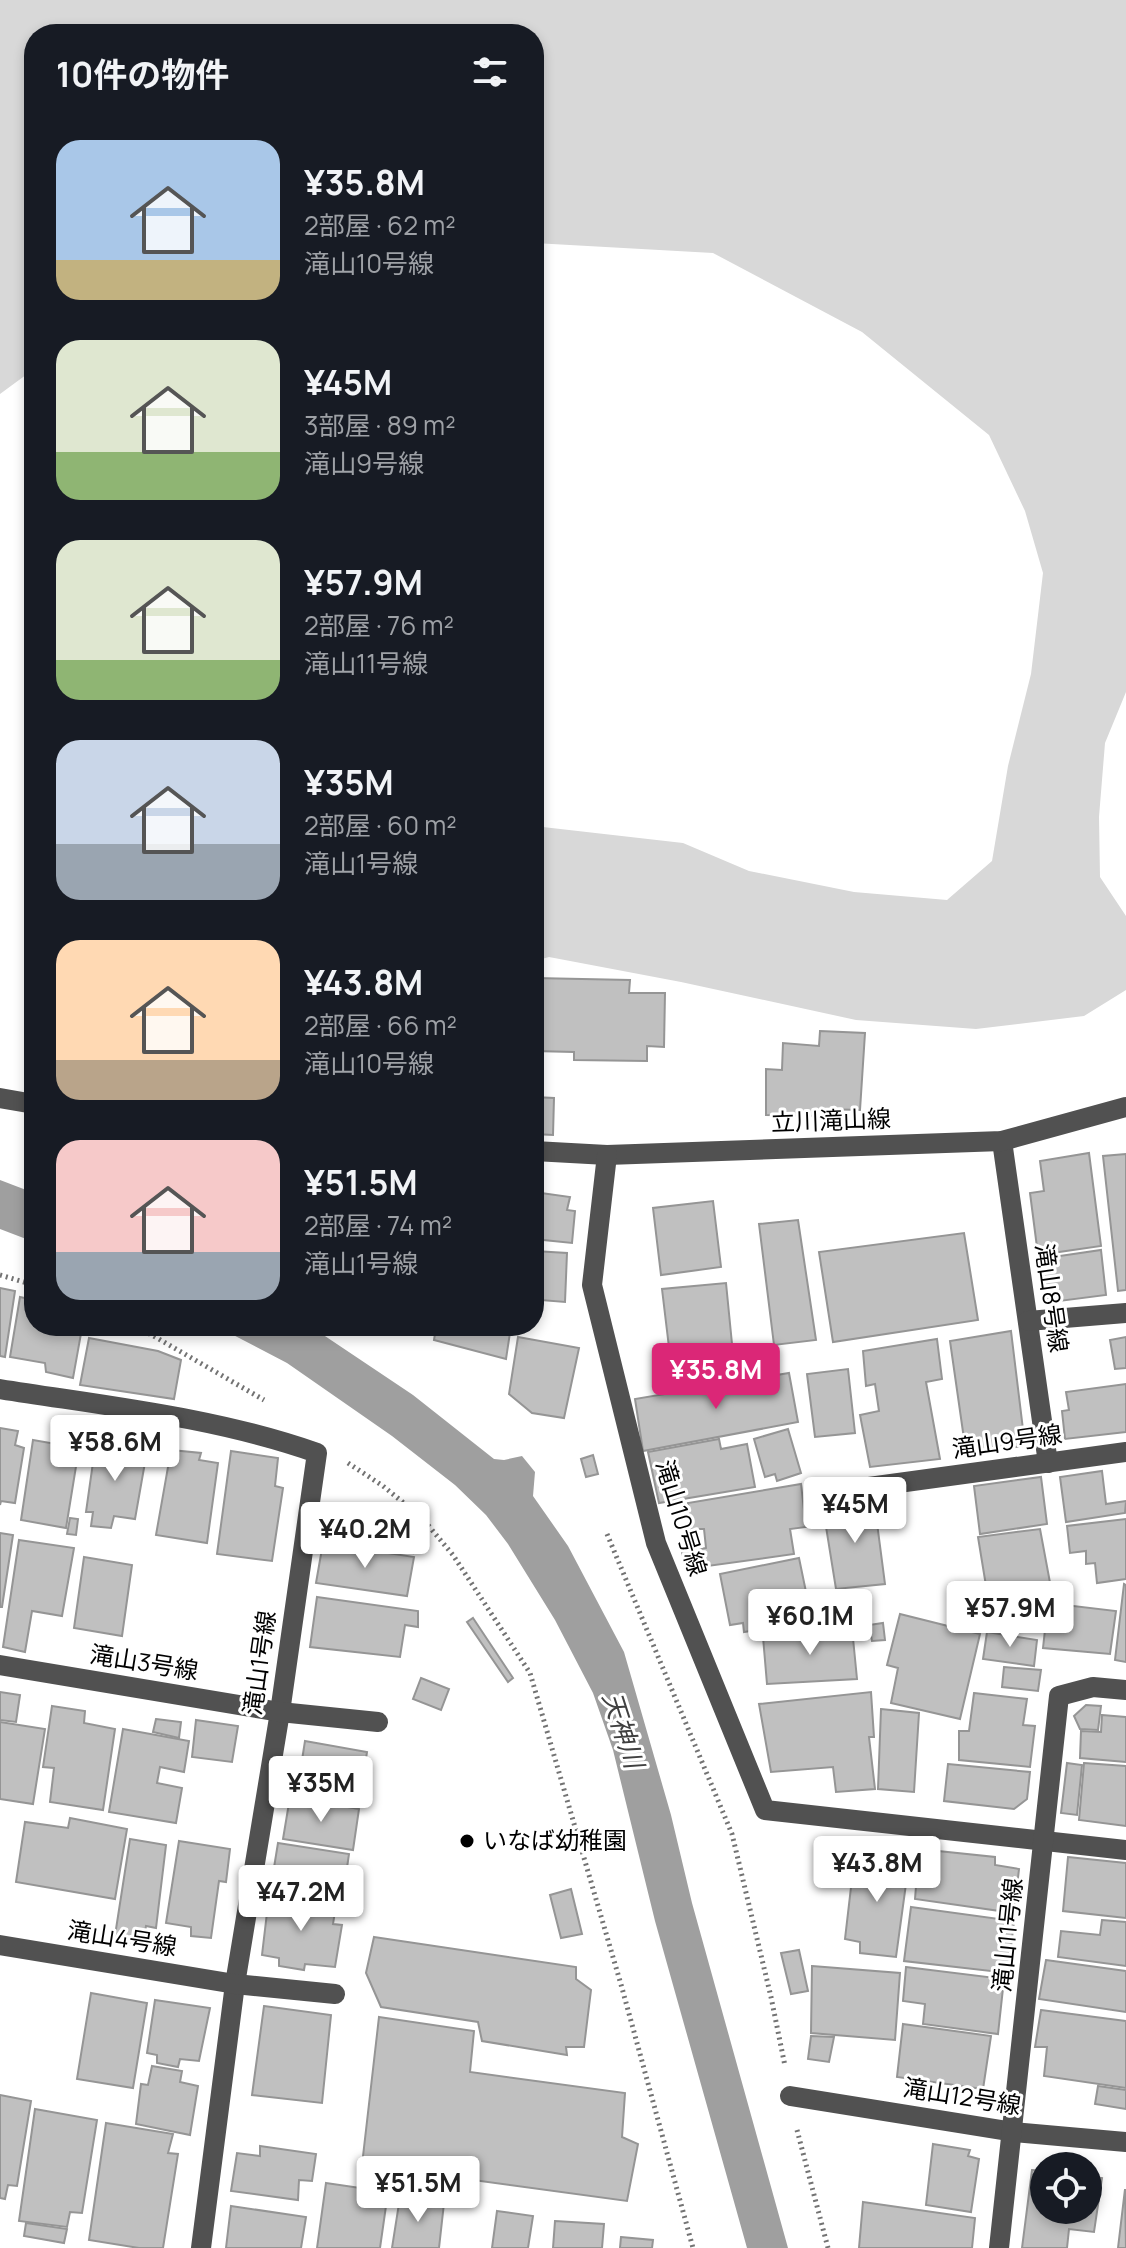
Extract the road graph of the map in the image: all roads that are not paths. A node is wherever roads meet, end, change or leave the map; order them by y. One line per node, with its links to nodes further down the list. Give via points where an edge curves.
1 (0, 1098): 2 (street)
2 (24, 1102)
3 (1126, 1107): 4 (street, 立川滝山線)
4 (1002, 1141): 6 (street, 立川滝山線); 8 (street, 滝山8号線)
5 (544, 1152): 6 (street, 立川滝山線)
6 (607, 1155): 17 (street, 滝山10号線, via 592,1285 656,1543 765,1810)
7 (1126, 1313): 8 (street)
8 (1028, 1321): 11 (street, 滝山8号線)
9 (0, 1389): 15 (street, 滝山1号線, via 205,1423 317,1453)
10 (1126, 1452): 11 (street, 滝山9号線)
11 (1048, 1463): 12 (street, 滝山9号線)
12 (847, 1490)
13 (0, 1665): 15 (street, 滝山3号線)
14 (1126, 1690): 17 (street, 滝山11号線, via 1093,1687 1059,1696)
15 (280, 1712): 16 (street, 滝山3号線); 20 (street, 滝山1号線)
16 (378, 1722)
17 (1043, 1841): 18 (street, 滝山10号線); 23 (street, 滝山11号線)
18 (1126, 1850)
19 (0, 1945): 20 (street, 滝山4号線)
20 (235, 1984): 21 (street, 滝山4号線); 25 (street, 滝山1号線)
21 (335, 1994)
22 (790, 2096): 23 (street, 滝山12号線)
23 (1014, 2132): 24 (street, 滝山12号線); 26 (street, 滝山11号線)
24 (1126, 2142)
25 (201, 2248)
26 (999, 2248)

